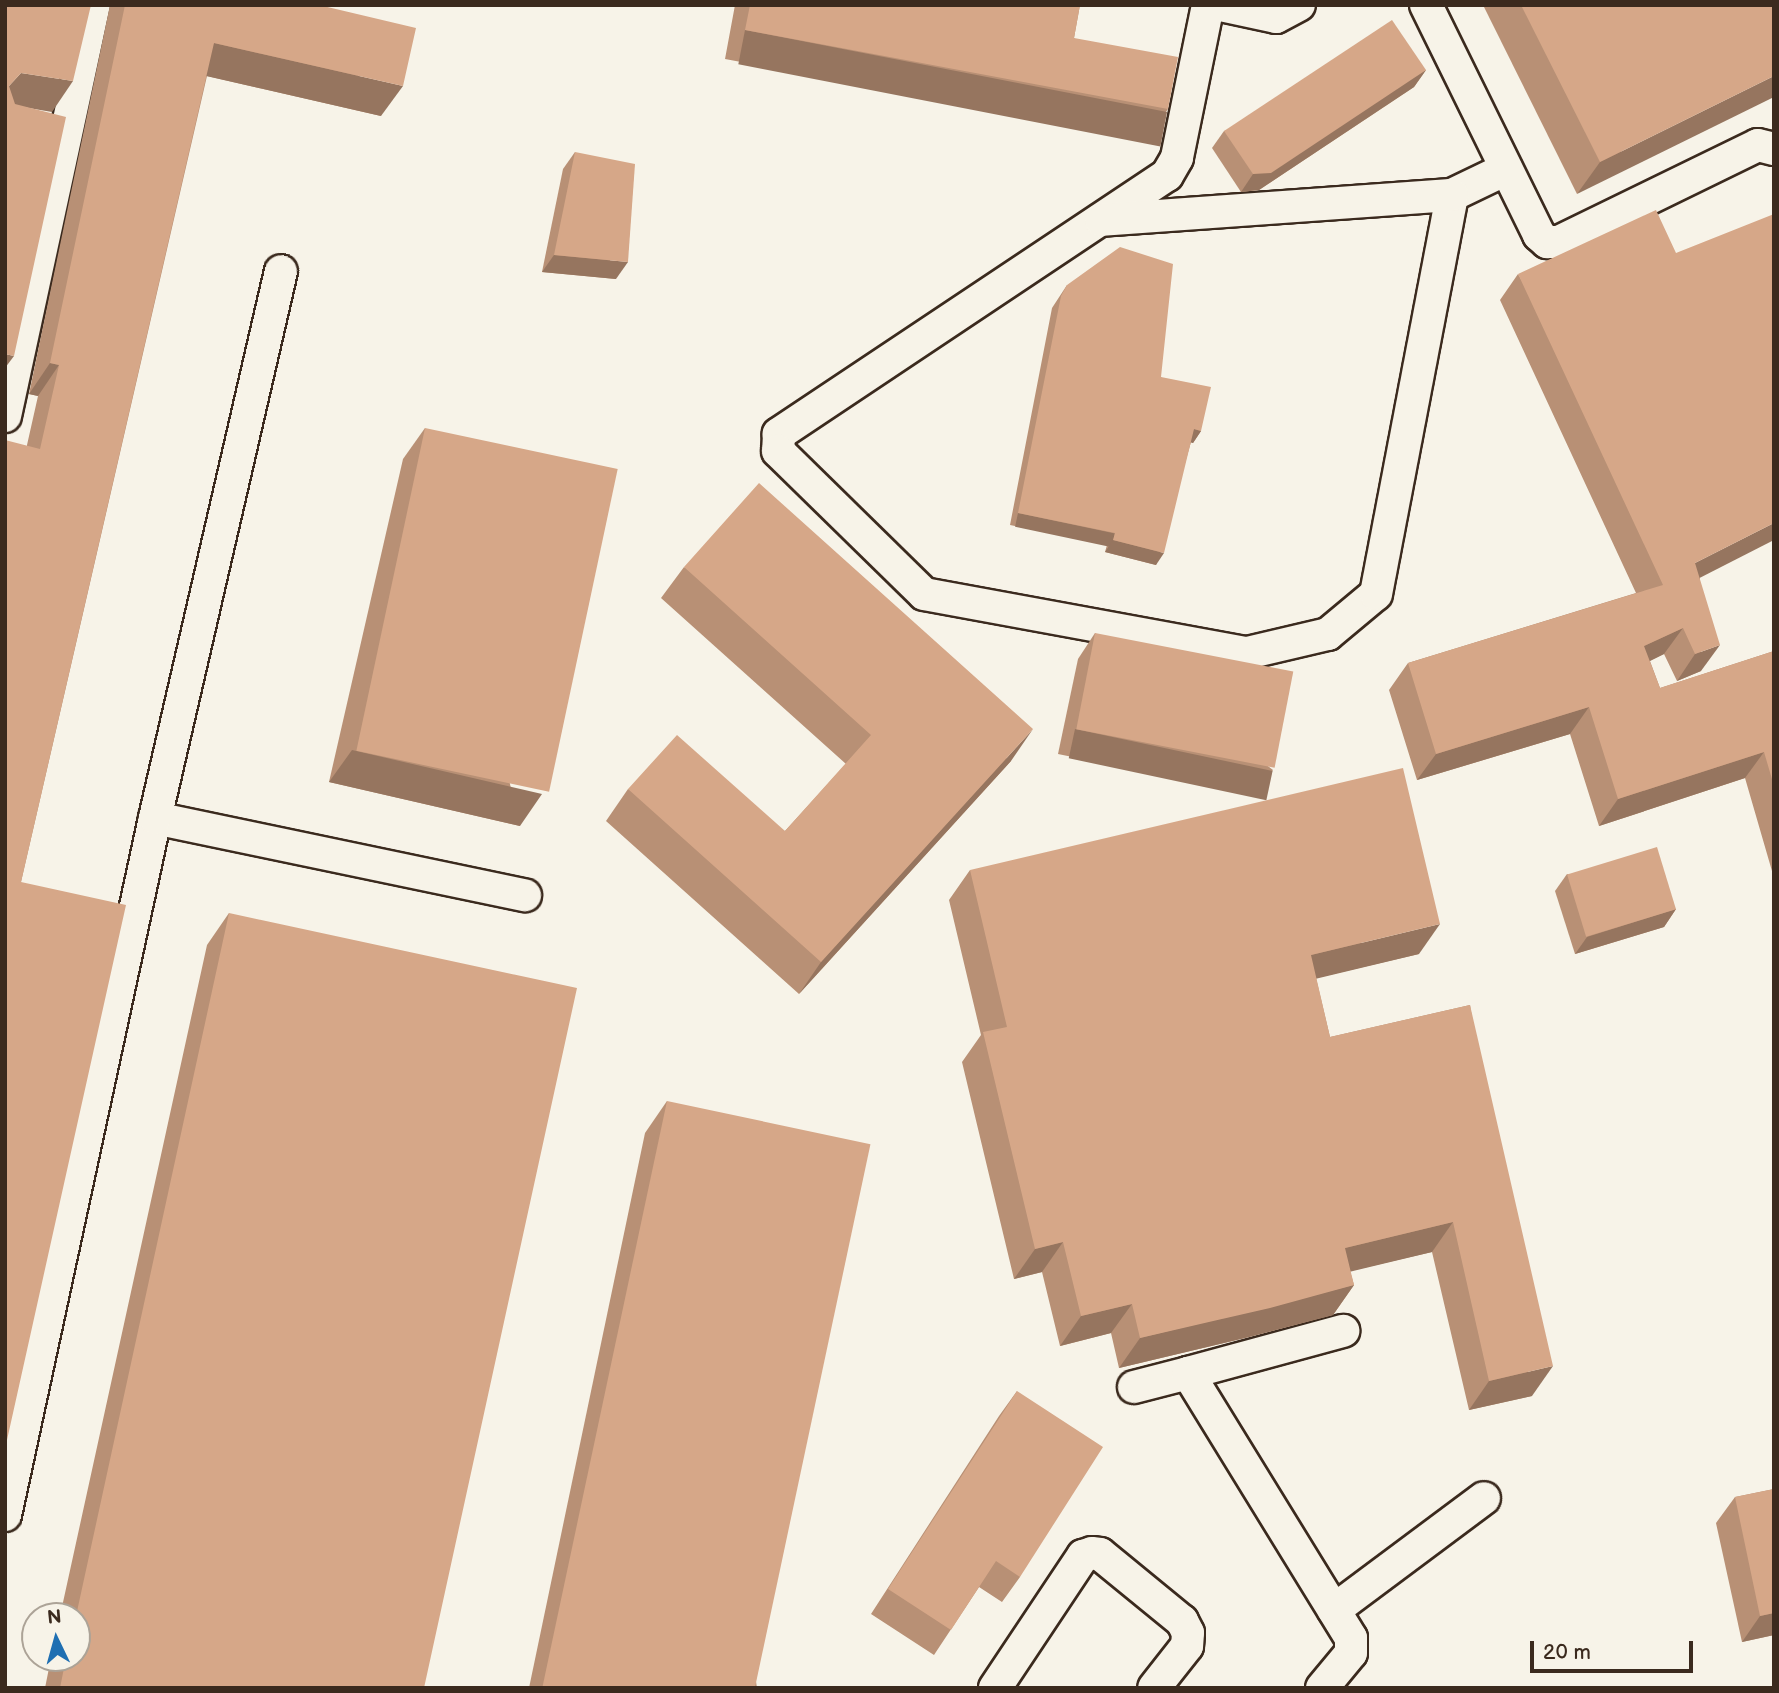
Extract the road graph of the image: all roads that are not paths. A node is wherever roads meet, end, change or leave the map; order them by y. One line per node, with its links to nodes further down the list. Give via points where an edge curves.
1 (94, 5): 11 (lane, via 54,132)
2 (1208, 5): 9 (lane, via 1173,168)
3 (1221, 5): 4 (lane, via 1276,17)
4 (1299, 5)
5 (1426, 5): 7 (lane)
6 (1774, 149): 7 (lane, via 1758,145 1559,242 1547,242 1539,234)
7 (1506, 169): 8 (lane)
8 (1452, 195): 9 (lane); 9 (lane, via 1376,594 1328,634 1247,653 924,594 778,451 779,434)
9 (1100, 220)
10 (281, 271): 12 (lane)
11 (5, 416)
12 (155, 818): 13 (lane); 18 (lane)
13 (525, 895)
14 (1343, 1331): 15 (lane)
15 (1188, 1373): 16 (lane); 19 (lane)
16 (1134, 1387)
17 (1484, 1498): 19 (lane)
18 (5, 1515)
19 (1334, 1610): 22 (lane, via 1352,1645)
20 (995, 1688): 21 (lane, via 1083,1556 1092,1553 1100,1554 1182,1620 1188,1633 1187,1646)
21 (1154, 1688)
22 (1322, 1688)

